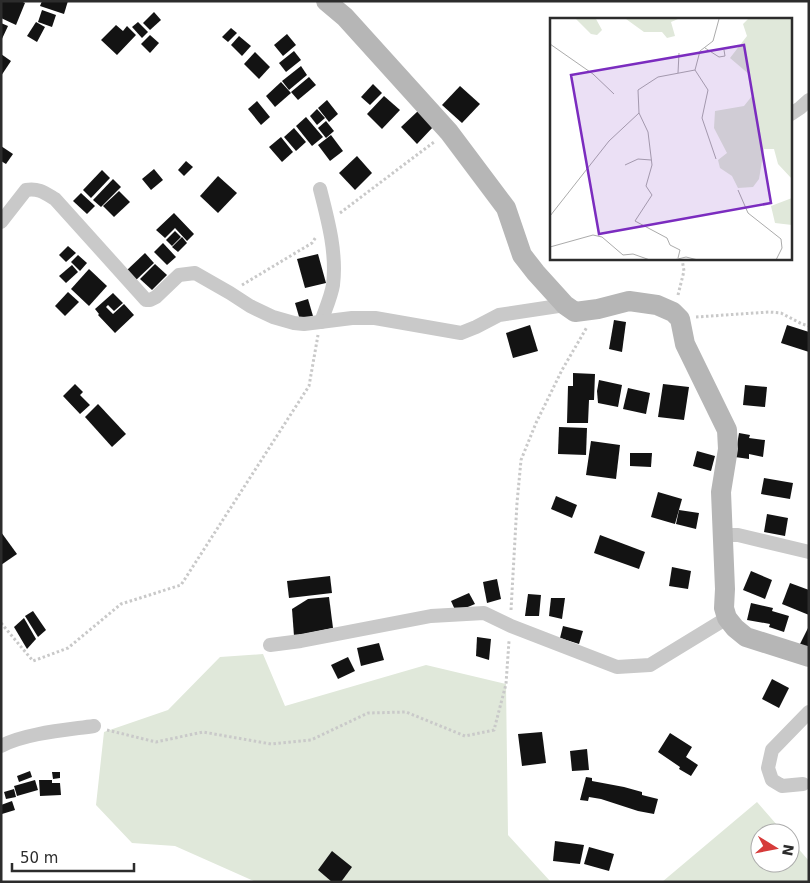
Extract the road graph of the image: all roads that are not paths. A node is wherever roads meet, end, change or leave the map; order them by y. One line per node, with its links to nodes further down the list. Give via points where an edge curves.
1 (326, 1): 6 (main road, via 345,17 450,132 506,208 522,254)
2 (809, 100): 3 (street)
3 (792, 113)
4 (320, 189): 7 (street, via 334,260 332,286)
5 (1, 222): 7 (street, via 26,190 42,191 55,199 146,300 156,297 179,275 195,273 273,317 294,323)
6 (565, 305): 7 (street, via 498,315 461,333 375,318); 8 (main road, via 575,312 629,301 657,305 676,316 685,344 727,430 728,449 721,492)
7 (321, 322)
8 (724, 535): 9 (street, via 738,535); 10 (main road, via 724,608)
9 (809, 552)
10 (727, 618): 11 (street, via 650,665 617,667 484,613 431,616); 12 (main road, via 746,637)
11 (270, 645)
12 (809, 657)
13 (809, 712): 16 (street, via 772,750 768,768 772,780 782,786)
14 (94, 726): 15 (street, via 42,733)
15 (1, 746)
16 (803, 784)

